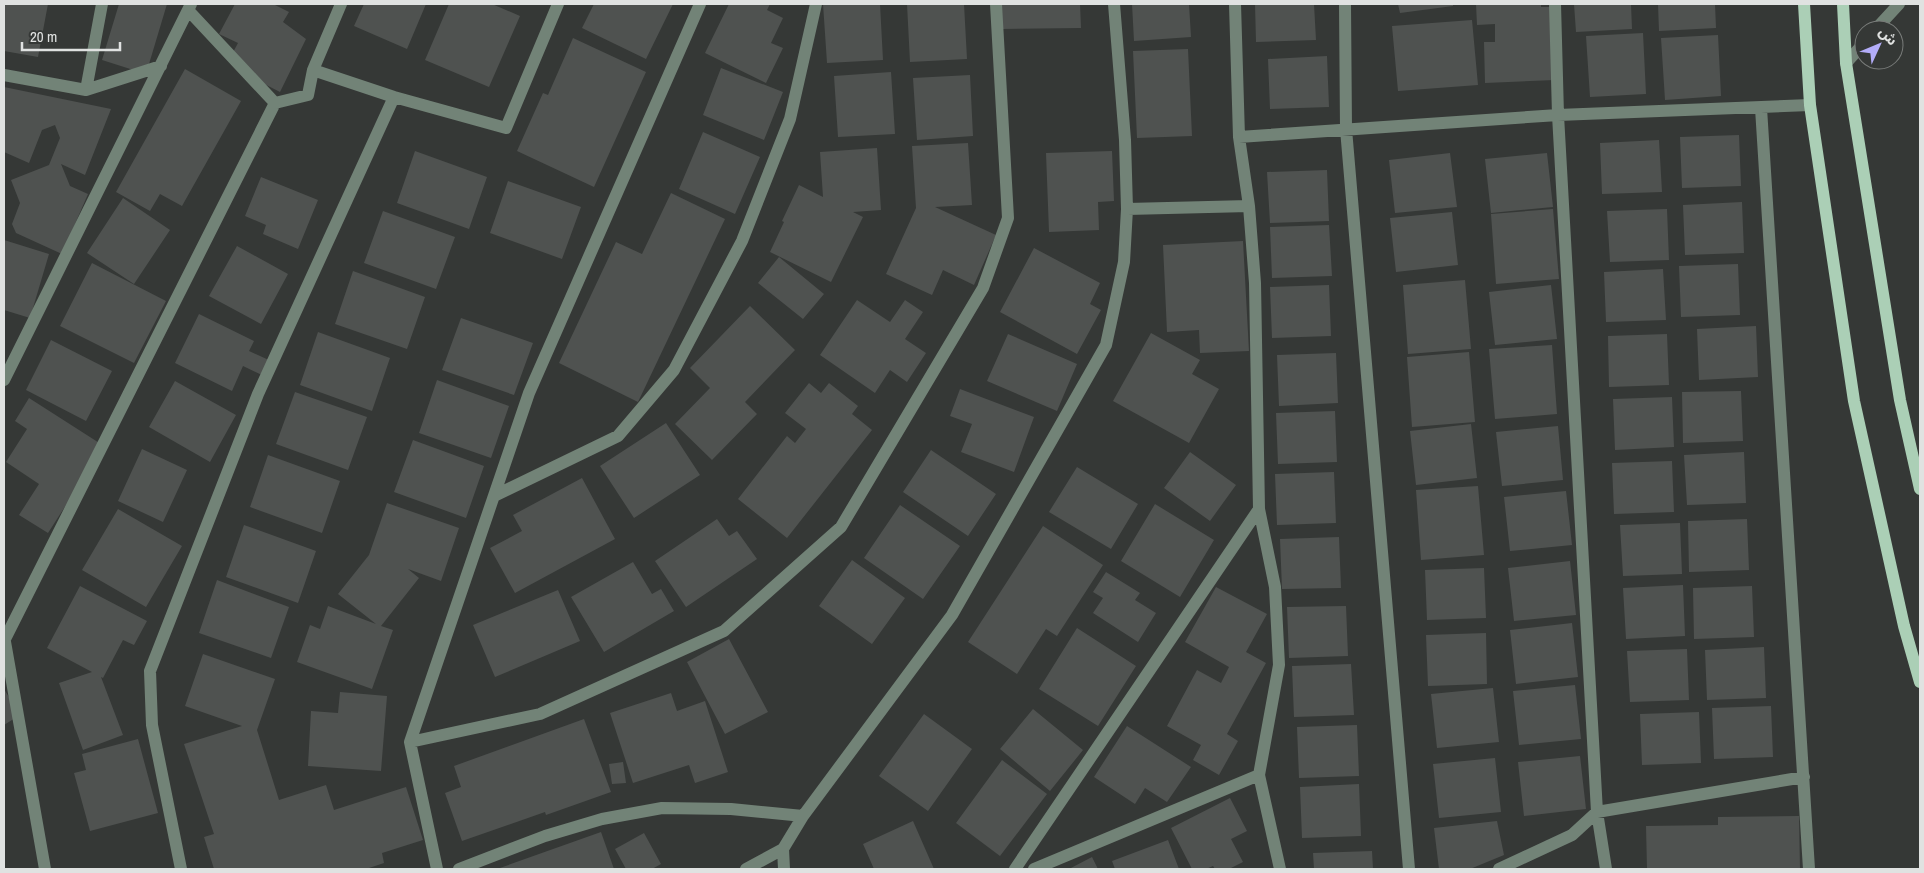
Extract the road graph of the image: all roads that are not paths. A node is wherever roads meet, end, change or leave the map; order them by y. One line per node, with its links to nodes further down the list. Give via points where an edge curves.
1 (102, 4): 21 (street)
2 (341, 4): 19 (street)
3 (558, 4): 22 (street, via 506,128)
4 (700, 4): 33 (street, via 529,393)
5 (816, 4): 33 (street, via 790,119 742,241 674,370 618,436)
6 (996, 4): 38 (street, via 1008,218 983,288 842,527 724,631 540,714)
7 (1114, 4): 30 (street)
8 (1235, 4): 28 (street)
9 (1346, 4): 27 (street)
10 (1555, 4): 26 (street)
11 (1804, 4): 24 (main road)
12 (1843, 4): 17 (main road)
13 (1899, 4): 15 (street)
14 (190, 7): 18 (street); 23 (street)
15 (1884, 20)
16 (1854, 54): 17 (street)
17 (1846, 62): 32 (main road, via 1900,400)
18 (161, 66): 21 (street); 31 (street)
19 (313, 70): 22 (street); 23 (street, via 308,95)
20 (4, 75): 21 (street)
21 (86, 90)
22 (394, 97): 45 (street, via 258,394 150,671 152,725)
23 (275, 103): 36 (street)
24 (1810, 105): 25 (street); 37 (main road, via 1854,401 1904,626)
25 (1761, 108): 26 (street); 40 (street)
26 (1558, 114): 27 (street); 41 (street)
27 (1346, 129): 28 (street); 53 (street)
28 (1239, 136): 29 (street)
29 (1249, 206): 30 (street); 34 (street, via 1256,283)
30 (1127, 209): 42 (street, via 1124,262 1106,345 952,614)
31 (4, 380)
32 (1920, 489)
33 (494, 496): 38 (street)
34 (1258, 510): 39 (street, via 1275,587 1279,666); 50 (street)
35 (4, 636): 36 (street)
36 (4, 641): 44 (street)
37 (1920, 682)
38 (410, 742): 46 (street)
39 (1259, 775): 51 (street); 52 (street)
40 (1804, 777): 41 (street); 56 (street)
41 (1597, 812): 54 (street, via 1572,835); 55 (street)
42 (803, 816): 43 (street); 47 (street, via 731,809 662,808 602,819 544,836)
43 (783, 849): 48 (street); 49 (street)
44 (45, 869)
45 (182, 869)
46 (437, 869)
47 (459, 869)
48 (746, 869)
49 (784, 869)
50 (1015, 869)
51 (1034, 869)
52 (1280, 869)
53 (1410, 869)
54 (1499, 869)
55 (1606, 869)
56 (1809, 869)

